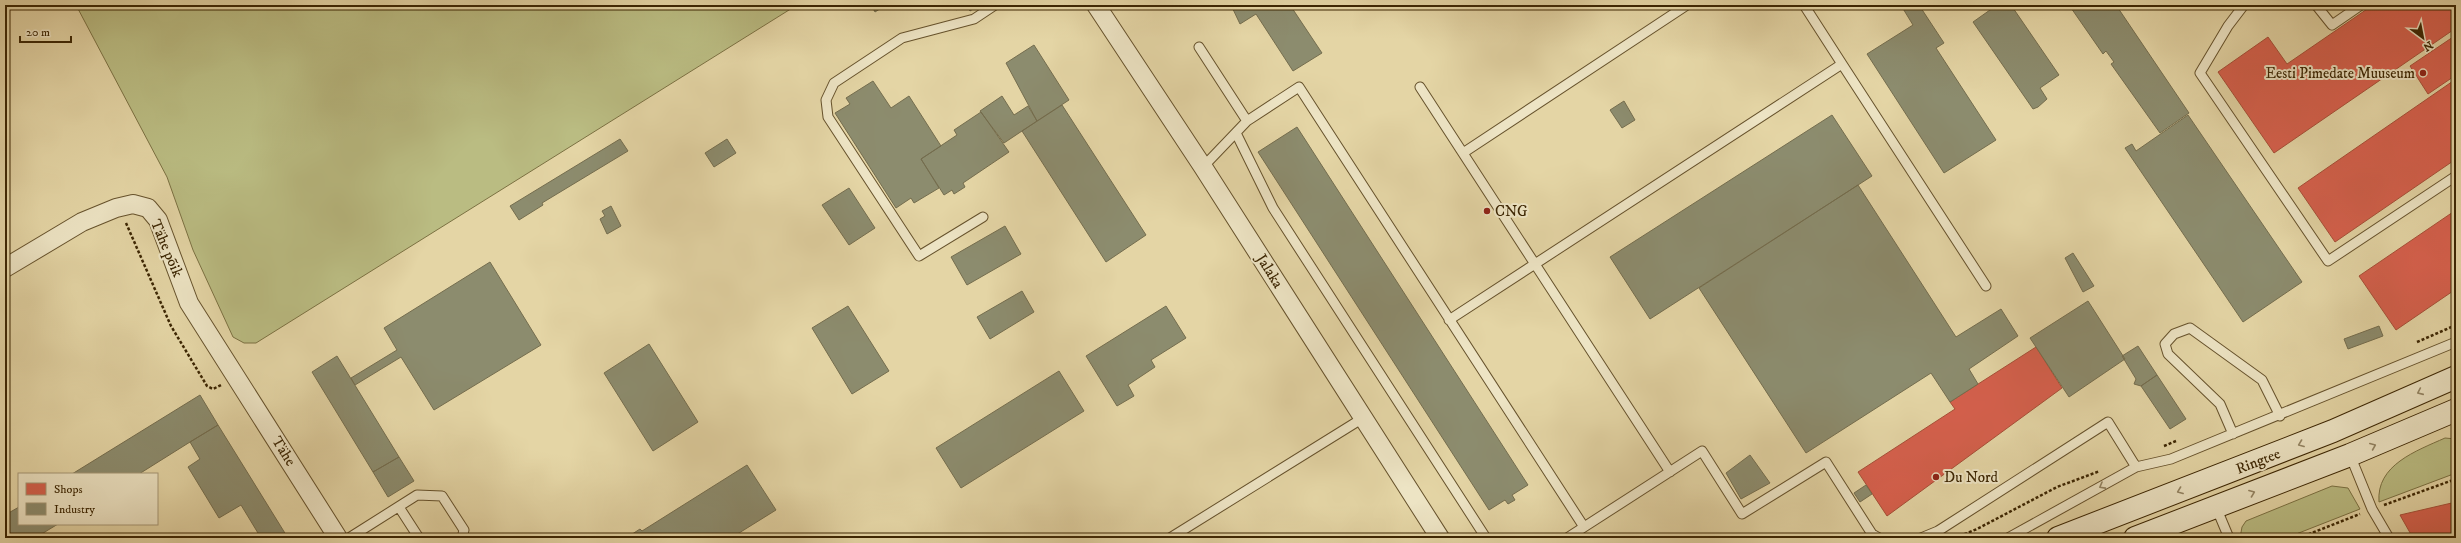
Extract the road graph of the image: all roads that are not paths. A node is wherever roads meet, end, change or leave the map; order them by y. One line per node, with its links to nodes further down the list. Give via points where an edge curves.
1 (994, 5): 16 (lane, via 974,19 902,38 834,83 826,100 828,117 919,256)
2 (1096, 5): 14 (street, Jalaka)
3 (1687, 5): 13 (lane)
4 (1804, 5): 9 (lane)
5 (2244, 5): 15 (lane, via 2228,26 2200,73 2328,261)
6 (2316, 5): 7 (lane, via 2332,25)
7 (2361, 5)
8 (1198, 47): 11 (lane)
9 (1842, 64): 17 (lane); 19 (lane)
10 (1420, 86): 13 (lane)
11 (1247, 121): 12 (lane); 20 (lane, via 1299,87)
12 (1236, 133): 14 (lane); 40 (lane, via 1273,208)
13 (1463, 153): 17 (lane)
14 (1203, 167): 26 (street, Jalaka)
15 (2456, 176)
16 (983, 217)
17 (1535, 264): 20 (lane); 30 (lane)
18 (5, 268): 22 (street, Tähe põik, via 82,222 133,204 148,208 158,220 189,303)
19 (1986, 286)
20 (1450, 320): 33 (lane)
21 (2456, 342): 25 (lane)
22 (233, 370): 34 (street, Tähe)
23 (2456, 377): 45 (main road, Ringtee, one-way to 45, via 2333,431)
24 (2456, 410): 28 (main road, Ringtee, one-way to 24)
25 (2280, 416): 27 (lane); 27 (lane, via 2262,380 2190,328 2174,334 2165,344 2168,354 2220,404)
26 (1363, 418): 38 (lane); 39 (street, Jalaka)
27 (2234, 434): 29 (lane, via 2171,459)
28 (2350, 455): 32 (main road, Ringtee, one-way to 28); 48 (lane, via 2372,509)
29 (2136, 467): 43 (lane, via 2108,422 1938,531); 44 (lane, one-way to 44)
30 (1670, 472): 33 (lane); 42 (lane, via 1702,451 1742,514 1826,462 1872,534)
31 (399, 507): 35 (lane); 36 (lane); 37 (lane, via 417,495 442,496 464,530)
32 (2216, 507): 46 (main road, Ringtee); 47 (lane)
33 (1584, 527): 41 (lane)
34 (338, 538)
35 (349, 538)
36 (419, 538)
37 (462, 538)
38 (1170, 538)
39 (1440, 538)
40 (1486, 538)
41 (1567, 538)
42 (1880, 538)
43 (1921, 538)
44 (2008, 538)
45 (2058, 538)
46 (2138, 538)
47 (2229, 538)
48 (2389, 538)

